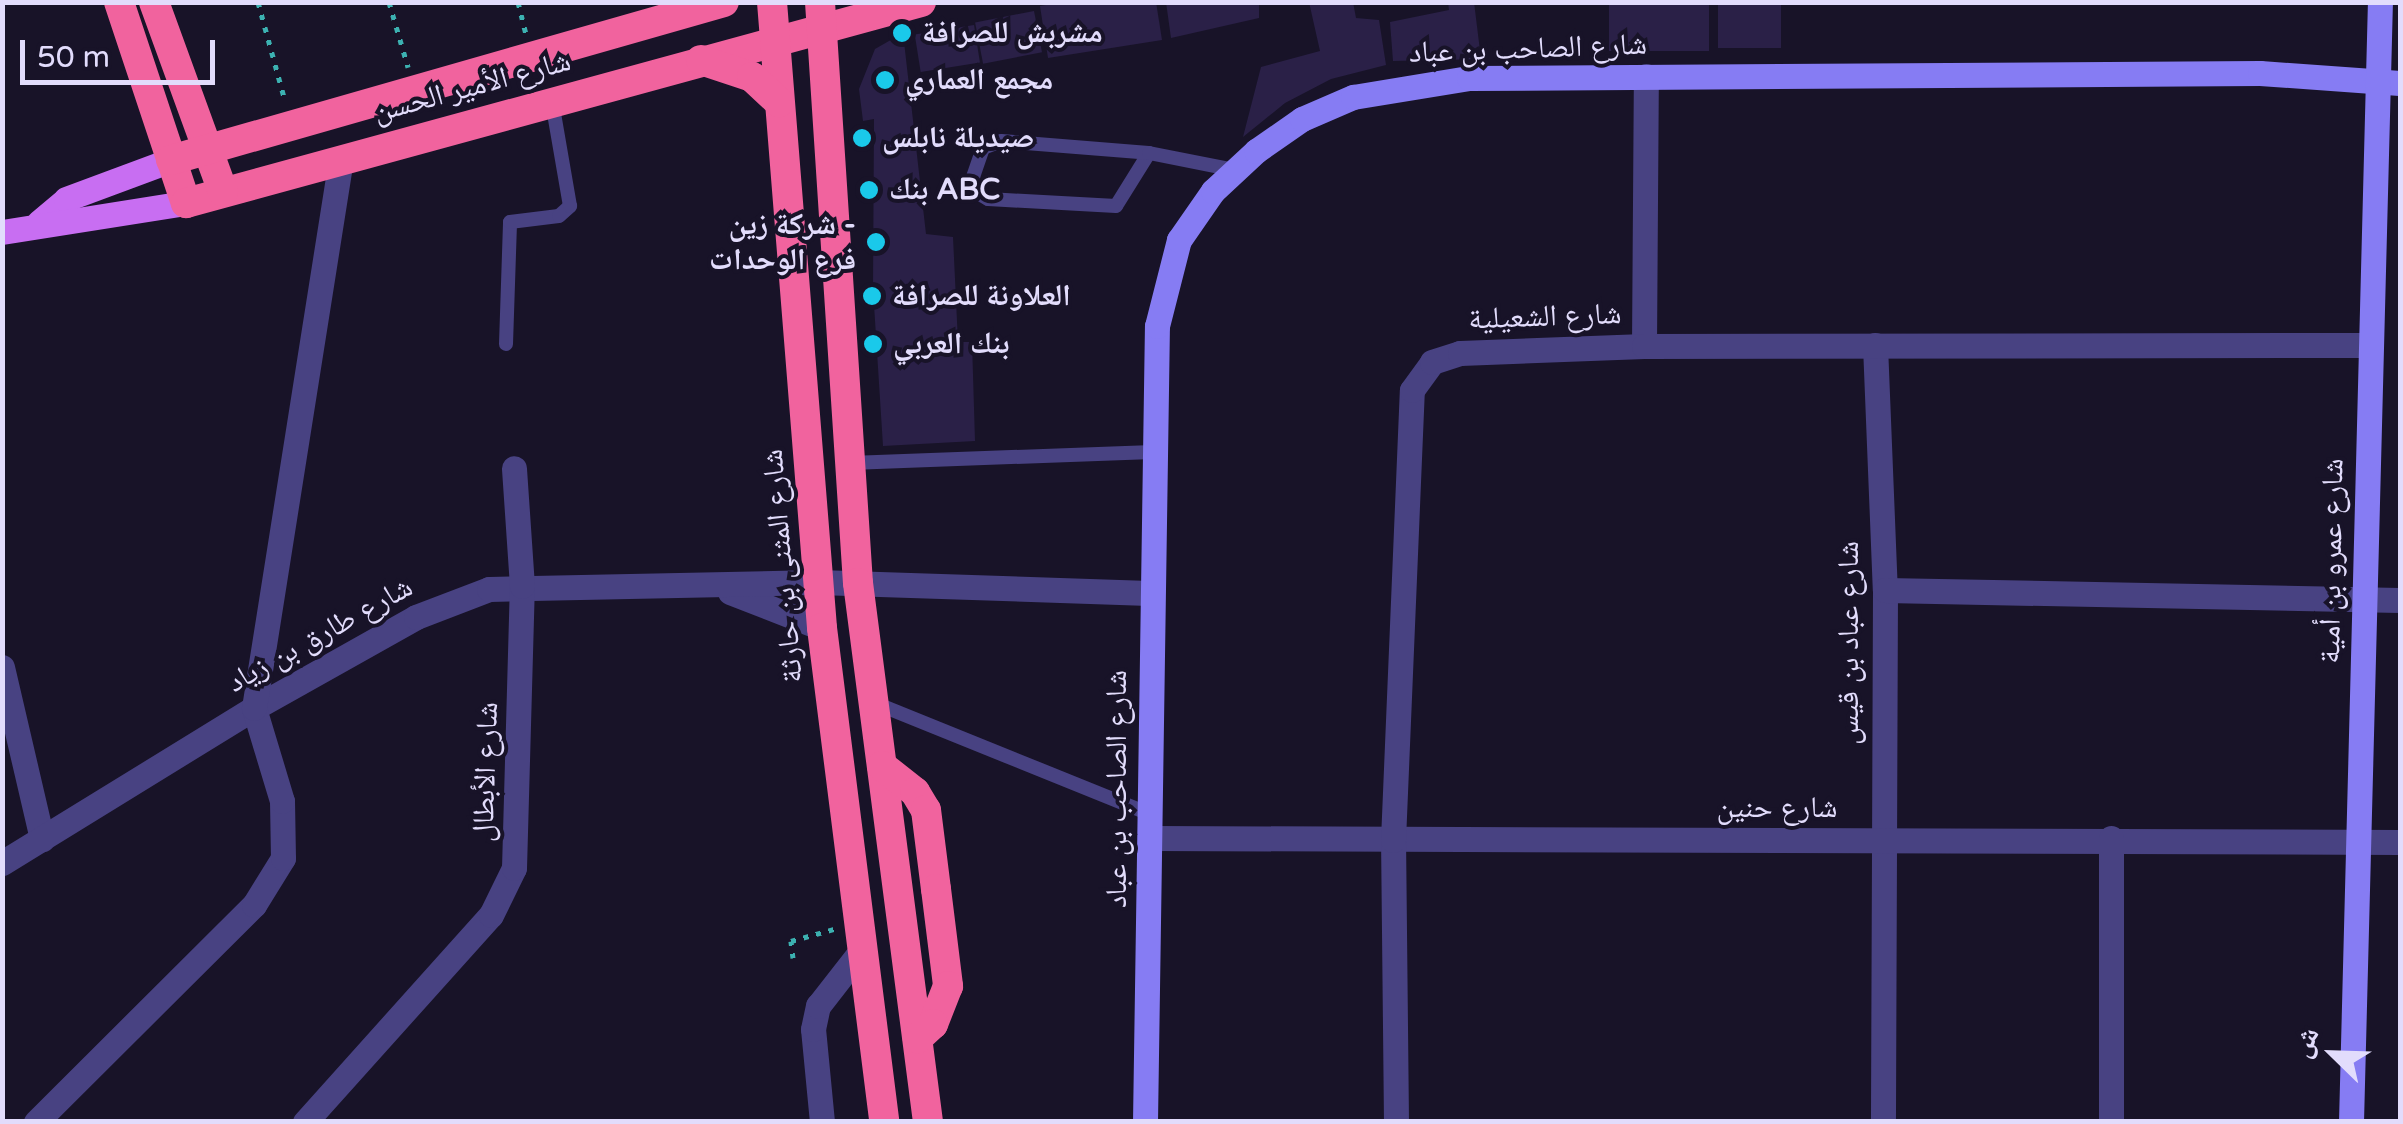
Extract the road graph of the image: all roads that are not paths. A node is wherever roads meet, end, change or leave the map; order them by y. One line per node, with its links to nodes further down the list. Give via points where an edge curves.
1 (119, 2): 21 (highway)
2 (154, 2): 16 (highway)
3 (724, 2): 17 (highway, شارع الأمير الحسن)
4 (772, 2): 9 (highway, شارع المثنى بن حارثة)
5 (921, 2): 7 (highway, شارع الأمير الحسن)
6 (2380, 2): 12 (street, شارع عمرو بن أمية)
7 (879, 12): 8 (highway, شارع الأمير الحسن); 13 (highway, via 847,43)
8 (821, 16): 9 (highway, شارع الأمير الحسن); 13 (highway)
9 (776, 40): 10 (highway, شارع الأمير الحسن); 15 (highway, شارع المثنى بن حارثة)
10 (700, 60): 14 (highway, شارع الأمير الحسن); 15 (highway, via 752,77)
11 (1646, 76): 12 (street, شارع الصاحب بن عباد, via 2260,73); 22 (street, شارع الصاحب بن عباد, via 1469,78 1391,88 1302,119); 30 (street)
12 (2390, 82): 29 (street, شارع عمرو بن أمية)
13 (826, 94): 32 (highway)
14 (552, 101): 20 (highway, شارع الأمير الحسن); 27 (lane, via 570,206 559,216 510,222)
15 (779, 102): 34 (highway, شارع المثنى بن حارثة)
16 (188, 103): 17 (highway, via 206,124); 18 (highway)
17 (253, 133): 18 (highway, شارع الأمير الحسن)
18 (206, 148): 21 (highway, شارع الأمير الحسن); 23 (highway)
19 (1150, 153): 19 (lane, via 1001,141 983,148 972,177 976,192 988,199 1116,206); 22 (lane)
20 (341, 159): 23 (highway, شارع الأمير الحسن); 45 (street)
21 (171, 160): 24 (highway); 25 (main road, شارع الأمير الحسن, via 66,199)
22 (1235, 170): 31 (street, شارع الصاحب بن عباد, via 1195,214 1165,282)
23 (223, 192): 24 (highway, شارع الأمير الحسن)
24 (186, 202): 25 (main road, شارع الأمير الحسن)
25 (39, 222): 26 (main road, شارع الأمير الحسن)
26 (2, 232)
27 (506, 344)
28 (1875, 344): 29 (street, شارع الشعيلية); 30 (street, شارع الشعيلية); 38 (street, شارع عباد بن قيس)
29 (2370, 345): 40 (street, شارع عمرو بن أمية)
30 (1644, 346): 49 (street, شارع الشعيلية, via 1443,355 1412,390)
31 (1152, 452): 32 (lane); 39 (street, شارع الصاحب بن عباد)
32 (850, 463): 35 (highway)
33 (514, 468): 36 (street, شارع الأبطال)
34 (818, 582): 35 (street, شارع طارق بن زياد); 37 (street, شارع طارق بن زياد); 42 (highway, شارع المثنى بن حارثة)
35 (858, 583): 39 (street, شارع طارق بن زياد); 44 (highway)
36 (522, 586): 37 (street, شارع طارق بن زياد); 45 (street, شارع طارق بن زياد, via 452,599); 56 (street, شارع الأبطال, via 520,836 505,892)
37 (706, 586): 42 (street, شارع طارق بن زياد)
38 (1884, 590): 40 (street); 50 (street, شارع عباد بن قيس)
39 (1149, 594): 46 (street, شارع الصاحب بن عباد)
40 (2364, 599): 41 (street); 51 (street, شارع عمرو بن أمية)
41 (2400, 600)
42 (822, 628): 54 (highway, شارع المثنى بن حارثة)
43 (5, 683): 48 (street)
44 (873, 703): 46 (lane); 59 (highway)
45 (254, 708): 48 (street, شارع طارق بن زياد); 55 (street, via 287,835 275,877)
46 (1152, 827): 49 (street, شارع حنين); 60 (street, شارع الصاحب بن عباد)
47 (2112, 838): 50 (street, شارع حنين); 51 (street, شارع حنين); 63 (street)
48 (42, 839): 53 (street, شارع طارق بن زياد)
49 (1394, 840): 50 (street, شارع حنين); 61 (street, شارع الشعيلية)
50 (1879, 840): 62 (street, شارع عباد بن قيس)
51 (2358, 840): 52 (street, شارع حنين); 64 (street, شارع عمرو بن أمية)
52 (2400, 842)
53 (2, 862)
54 (858, 937): 57 (street, via 818,1006 813,1029); 58 (highway, شارع المثنى بن حارثة)
55 (36, 1122)
56 (304, 1122)
57 (822, 1122)
58 (884, 1122)
59 (928, 1122)
60 (1145, 1122)
61 (1396, 1122)
62 (1883, 1122)
63 (2111, 1122)
64 (2351, 1122)

